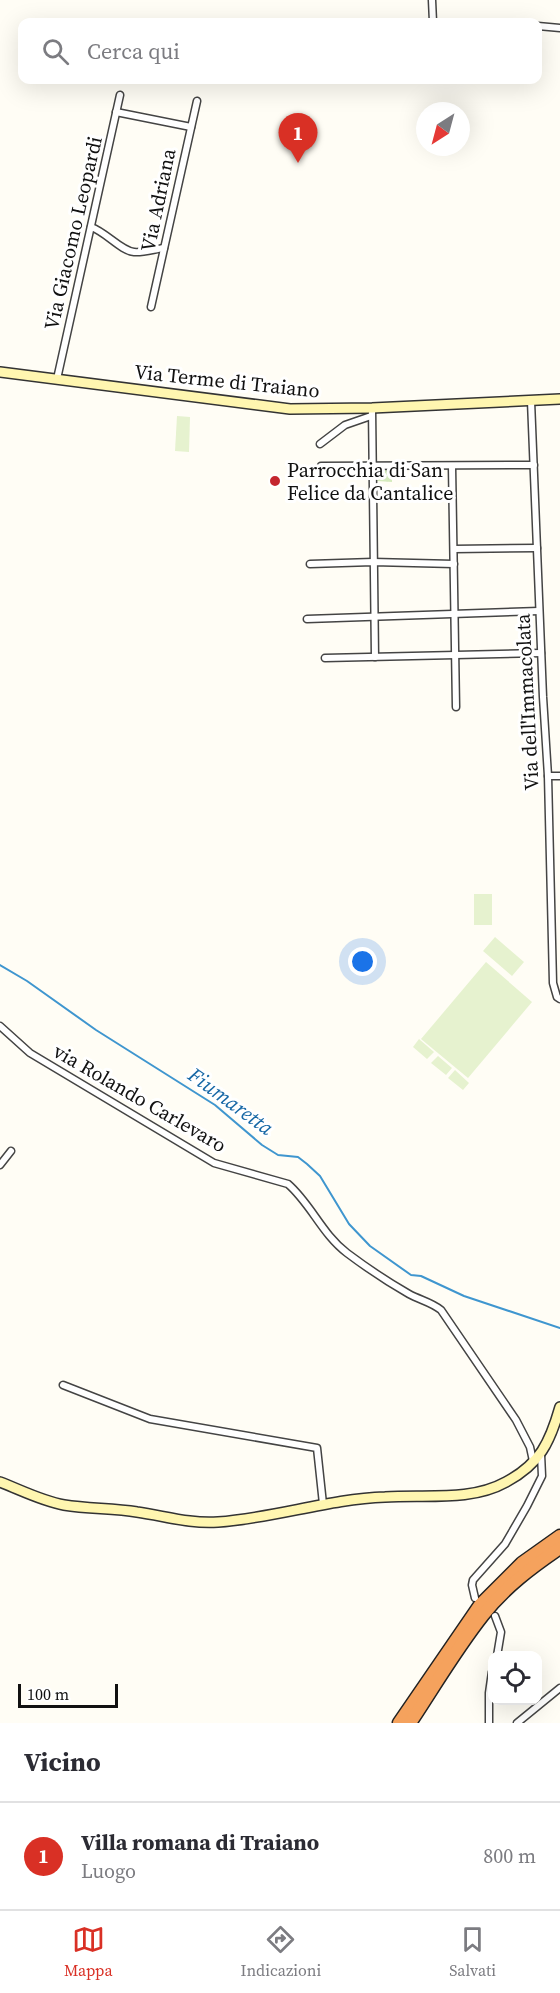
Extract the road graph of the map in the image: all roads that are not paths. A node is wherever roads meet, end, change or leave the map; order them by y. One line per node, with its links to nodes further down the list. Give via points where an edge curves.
1 (432, 0): 2 (street)
2 (433, 18)
3 (542, 26): 4 (street)
4 (560, 28)
5 (120, 95): 7 (street, Via Giacomo Leopardi)
6 (197, 101): 8 (street, Via Adriana)
7 (116, 112): 8 (street); 9 (street, Via Giacomo Leopardi)
8 (191, 127): 10 (street, Via Adriana)
9 (91, 227): 10 (street, via 134,253); 13 (street, Via Giacomo Leopardi)
10 (164, 248): 11 (street, Via Adriana)
11 (151, 307)
12 (0, 372): 13 (street, Via Terme di Traiano)
13 (57, 379): 16 (street, Via Terme di Traiano, via 290,409)
14 (560, 399): 15 (street, Via Terme di Traiano)
15 (531, 401): 16 (street, Via Terme di Traiano); 18 (street, Via dell'Immacolata)
16 (372, 412): 17 (street, Via Terme di Traiano, via 345,425); 21 (street)
17 (320, 444)
18 (534, 465): 20 (street); 22 (street, Via dell'Immacolata)
19 (321, 466): 21 (street)
20 (452, 466): 21 (street); 23 (street)
21 (372, 467): 24 (street)
22 (537, 548): 23 (street); 27 (street, Via dell'Immacolata)
23 (454, 549): 26 (street)
24 (373, 562): 25 (street); 26 (street); 29 (street)
25 (310, 564)
26 (454, 564): 28 (street)
27 (539, 611): 28 (street); 31 (street, Via dell'Immacolata)
28 (455, 613): 29 (street); 32 (street)
29 (375, 617): 30 (street); 33 (street)
30 (307, 619)
31 (541, 652): 32 (street); 36 (street, Via dell'Immacolata)
32 (455, 654): 33 (street); 35 (street)
33 (375, 657): 34 (street)
34 (325, 658)
35 (456, 707)
36 (548, 776): 37 (street); 38 (street, Via dell'Immacolata, via 553,983)
37 (560, 776)
38 (559, 998)
39 (0, 1026): 45 (street, via Rolando Carlevaro, via 30,1053 214,1163 288,1184 296,1190 330,1238 347,1253 411,1296 441,1310 516,1420)
40 (11, 1151): 41 (street)
41 (0, 1165)
42 (63, 1384): 47 (street, via 150,1419 317,1448)
43 (560, 1407): 44 (street)
44 (541, 1454): 45 (street); 50 (street, via 542,1476 537,1487 505,1544 473,1580)
45 (533, 1461): 47 (street, via 507,1482 466,1494)
46 (0, 1482): 47 (street, via 65,1505 190,1522 243,1519)
47 (323, 1504)
48 (560, 1536): 55 (highway, via 522,1563 480,1605)
49 (560, 1548): 56 (highway, via 532,1567 483,1615)
50 (475, 1598)
51 (495, 1616): 52 (street, via 501,1632)
52 (498, 1651)
53 (560, 1688): 58 (street)
54 (489, 1705): 57 (street)
55 (399, 1723)
56 (410, 1723)
57 (489, 1723)
58 (517, 1723)

